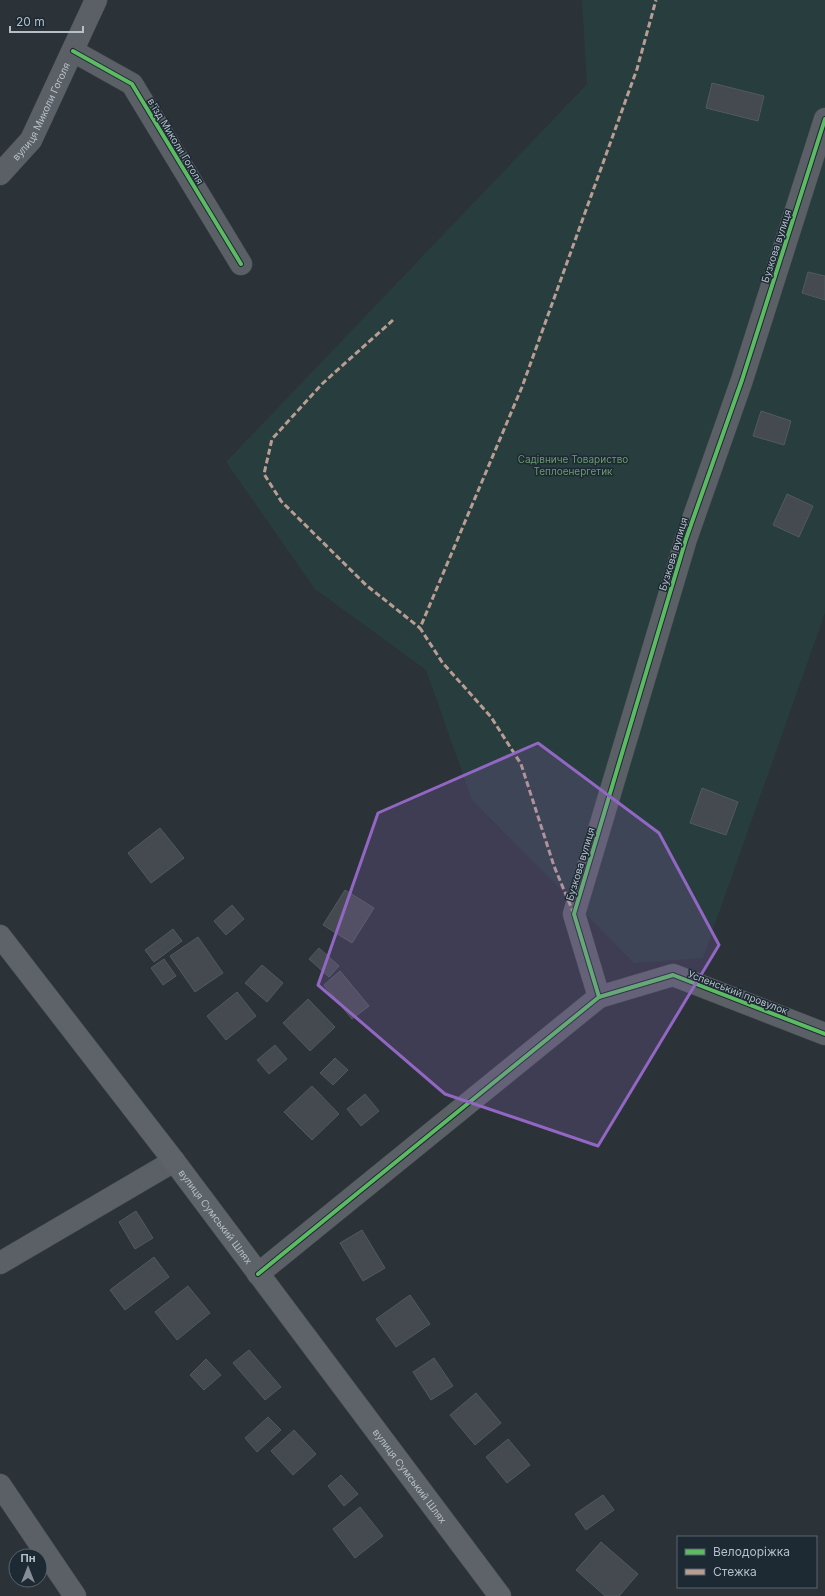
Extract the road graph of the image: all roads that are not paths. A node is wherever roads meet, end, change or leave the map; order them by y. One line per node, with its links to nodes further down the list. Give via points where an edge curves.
1 (96, 0): 2 (street, вулиця Миколи Гоголя)
2 (73, 51): 4 (street, вулиця Миколи Гоголя, via 31,140); 5 (street, в'їзд Миколи Гоголя, via 132,84)
3 (825, 119): 7 (street, Бузкова вулиця, via 742,380 686,539 574,914)
4 (0, 174)
5 (241, 264)
6 (0, 936): 9 (main road, вулиця Сумський Шлях)
7 (599, 997): 8 (street, Успенський провулок, via 673,975); 11 (street)
8 (825, 1034)
9 (174, 1161): 10 (street); 11 (main road, вулиця Сумський Шлях)
10 (0, 1263)
11 (258, 1274): 14 (main road, вулиця Сумський Шлях)
12 (0, 1485): 13 (street)
13 (75, 1596)
14 (500, 1596)

